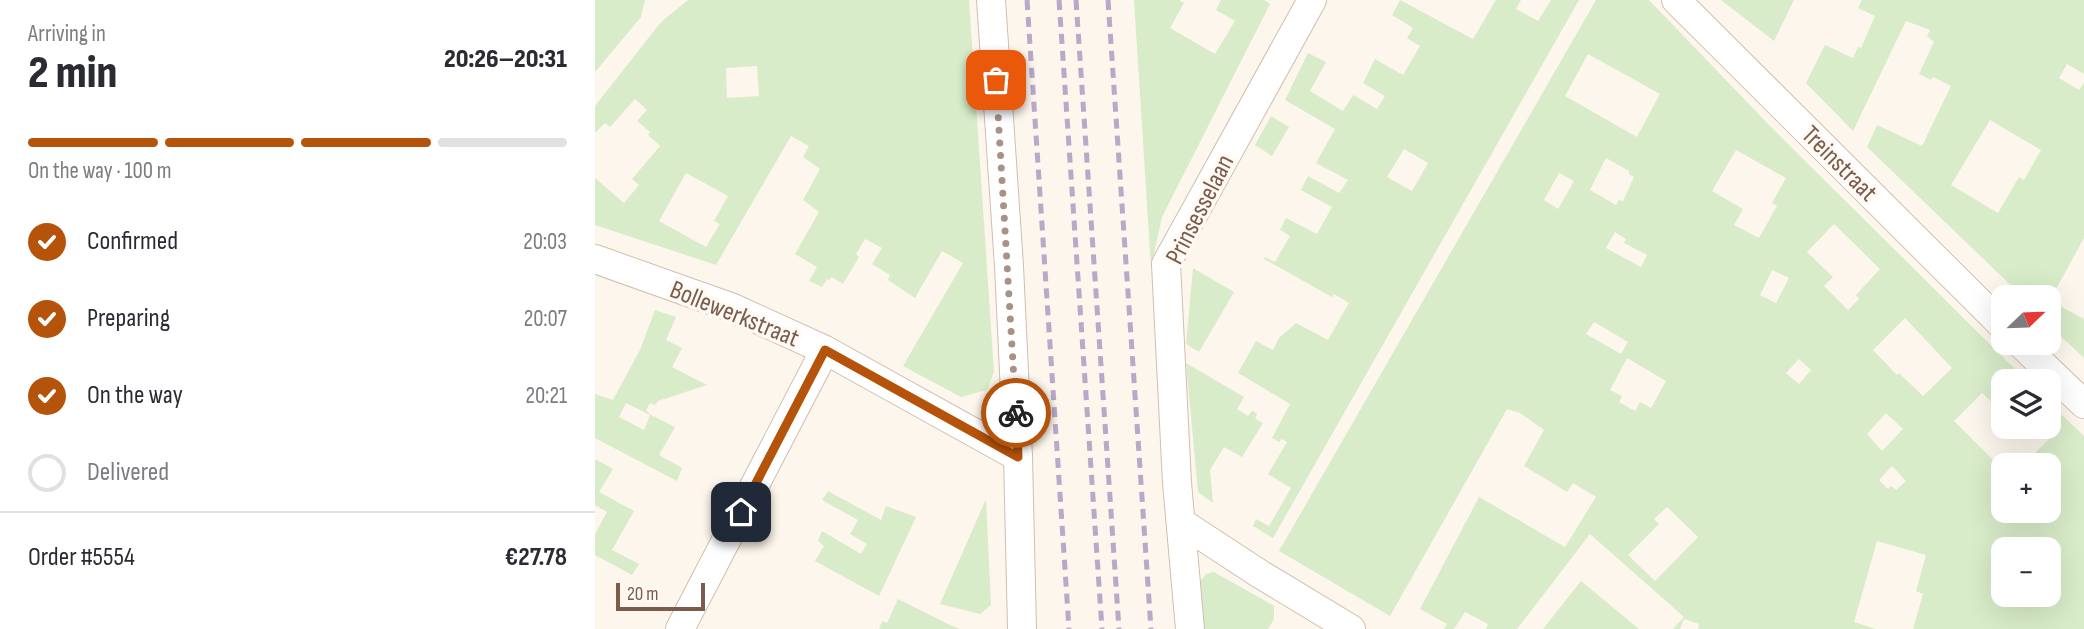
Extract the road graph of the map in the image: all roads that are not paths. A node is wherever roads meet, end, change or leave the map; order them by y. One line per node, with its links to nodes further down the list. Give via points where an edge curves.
1 (991, 0): 9 (street)
2 (1312, 0): 10 (street, Prinsesselaan, via 1166,264)
3 (1676, 0): 5 (street, Treinstraat)
4 (595, 259): 6 (street, Bollewerkstraat, via 733,308)
5 (1991, 314)
6 (825, 350): 9 (street, Bollewerkstraat); 11 (street)
7 (2033, 355): 8 (street)
8 (2084, 404)
9 (1018, 457): 12 (street)
10 (1182, 523): 13 (street, Prinsesselaan); 14 (street)
11 (680, 629)
12 (1022, 629)
13 (1190, 629)
14 (1351, 629)

